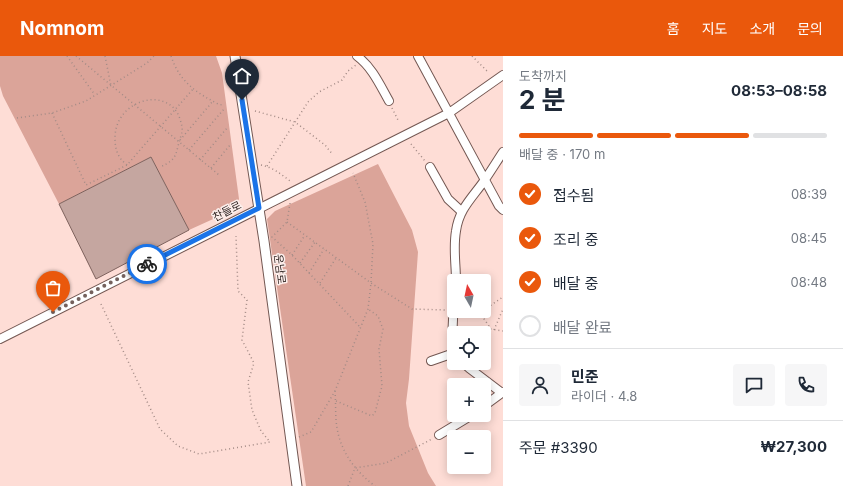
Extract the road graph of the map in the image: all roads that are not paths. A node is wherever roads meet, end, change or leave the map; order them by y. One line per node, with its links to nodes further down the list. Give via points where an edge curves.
1 (235, 56): 10 (street, 운남로)
2 (418, 56): 6 (street)
3 (360, 58): 5 (street, via 377,79)
4 (503, 75): 6 (street, 찬들로)
5 (389, 101)
6 (449, 113): 9 (street); 10 (street, 찬들로)
7 (503, 152): 9 (street)
8 (430, 167): 12 (street, via 448,199)
9 (485, 180): 11 (street); 12 (street)
10 (259, 208): 14 (street, 찬들로); 22 (street, 운남로)
11 (503, 210)
12 (461, 211): 13 (street, via 454,246)
13 (456, 274)
14 (0, 339)
15 (447, 355): 16 (street)
16 (431, 361)
17 (471, 370): 18 (street)
18 (503, 392): 19 (street)
19 (491, 401)
20 (460, 422): 21 (street)
21 (439, 435)
22 (297, 486)

